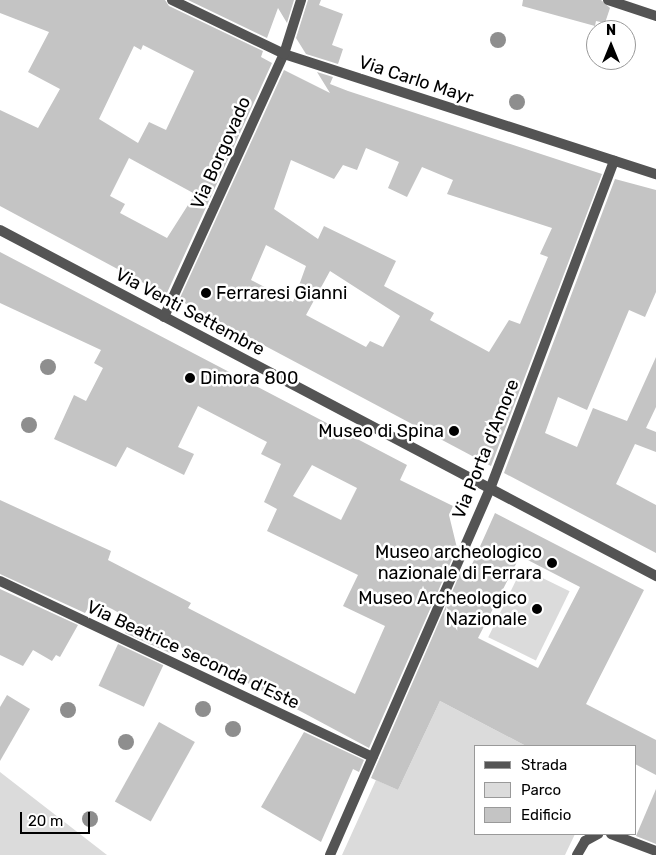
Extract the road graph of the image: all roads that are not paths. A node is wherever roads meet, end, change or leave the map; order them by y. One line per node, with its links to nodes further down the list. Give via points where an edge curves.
1 (172, 0): 5 (street, Via Carlo Mayr)
2 (301, 0): 5 (street, Via Borgovado)
3 (608, 0): 4 (street)
4 (656, 16)
5 (284, 54): 6 (street, Via Carlo Mayr); 9 (street, Via Borgovado)
6 (614, 161): 7 (street, Via Carlo Mayr); 10 (street, Via Porta d'Amore)
7 (656, 174)
8 (0, 230): 9 (street, Via Venti Settembre)
9 (164, 317): 10 (street, Via Venti Settembre)
10 (490, 489): 11 (street, Via Venti Settembre); 13 (street, Via Porta d'Amore)
11 (656, 576)
12 (0, 581): 13 (street, Via Beatrice seconda d'Este)
13 (373, 757): 17 (street, Via Porta d'Amore)
14 (596, 835): 18 (street, via 585,841)
15 (614, 835): 16 (street)
16 (656, 851)
17 (330, 855)
18 (576, 855)

